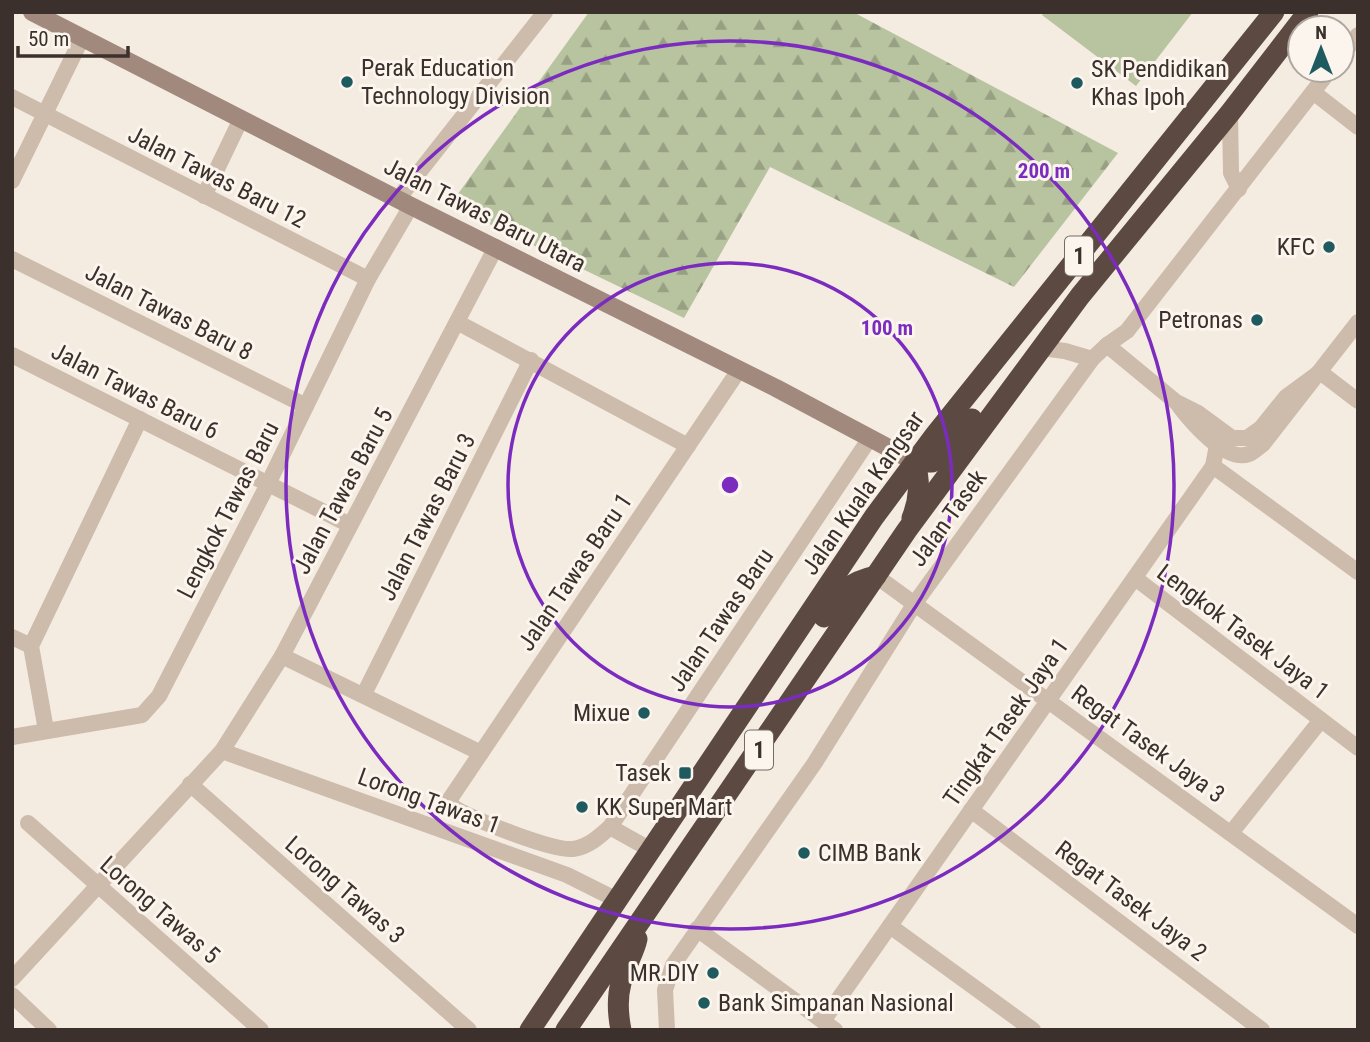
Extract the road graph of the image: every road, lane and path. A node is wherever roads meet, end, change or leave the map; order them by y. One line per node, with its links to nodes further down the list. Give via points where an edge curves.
1 (545, 12): 16 (street, Lengkok Tawas Baru)
2 (1273, 12): 37 (highway, Jalan Kuala Kangsar / 1)
3 (43, 15): 4 (street, Jalan Tawas Baru Utara)
4 (82, 38): 10 (street); 11 (street, Jalan Tawas Baru Utara)
5 (1286, 47): 9 (highway, 1)
6 (1319, 84): 7 (street, Jalan Tasek)
7 (1313, 92): 12 (street); 14 (street, Jalan Tasek)
8 (12, 97): 10 (street, Jalan Tawas Baru 12)
9 (1230, 113): 14 (street, via 1231,173); 20 (highway, 1)
10 (45, 114): 13 (street); 15 (street, Jalan Tawas Baru 12)
11 (241, 119): 15 (street); 16 (street, Jalan Tawas Baru Utara)
12 (1358, 127)
13 (12, 181)
14 (1239, 189): 23 (street, Jalan Tasek, via 1127,331)
15 (204, 195): 19 (street, Jalan Tawas Baru 12)
16 (405, 203): 17 (street, Jalan Tawas Baru Utara); 19 (street, Lengkok Tawas Baru)
17 (496, 247): 21 (street, Jalan Tawas Baru 5); 28 (street, Jalan Tawas Baru Utara)
18 (12, 259): 32 (street, Jalan Tawas Baru 8)
19 (369, 279): 32 (street, Lengkok Tawas Baru)
20 (1080, 296): 24 (highway, 1); 37 (highway, via 1064,302 943,456 932,462)
21 (457, 322): 27 (street); 41 (street, Jalan Tawas Baru 5)
22 (1358, 322): 29 (street)
23 (1107, 345): 26 (street, Jalan Tasek); 31 (street)
24 (1041, 348): 26 (street); 42 (highway, 1)
25 (12, 355): 33 (street, Jalan Tawas Baru 6)
26 (1092, 359): 46 (street, Jalan Tasek)
27 (531, 360): 36 (street); 50 (street, Jalan Tawas Baru 3)
28 (738, 370): 34 (street, Jalan Tawas Baru Utara); 36 (street, Jalan Tawas Baru 1)
29 (1320, 372): 30 (street); 31 (street, via 1286,397 1247,438 1231,438); 35 (street, via 1263,444 1248,454 1233,454)
30 (1358, 401)
31 (1176, 402): 35 (street, via 1192,424)
32 (306, 406): 39 (street, Lengkok Tawas Baru)
33 (141, 419): 39 (street, Jalan Tawas Baru 6); 48 (street)
34 (870, 438): 37 (street, Jalan Tawas Baru Utara); 63 (street, Jalan Tawas Baru)
35 (1217, 445): 38 (street, Tingkat Tasek Jaya 1)
36 (688, 446): 58 (street, Jalan Tawas Baru 1)
37 (915, 462): 40 (highway, Jalan Kuala Kangsar / 1); 42 (highway, via 919,494)
38 (1213, 466): 43 (street); 45 (street, Tingkat Tasek Jaya 1)
39 (268, 484): 41 (street, Jalan Tawas Baru 6); 54 (street, Lengkok Tawas Baru, via 153,703 142,715)
40 (874, 517): 44 (highway, via 868,546); 52 (highway, Jalan Kuala Kangsar / 1)
41 (350, 525): 49 (street, Jalan Tawas Baru 5)
42 (907, 530): 44 (highway, 1)
43 (1358, 572)
44 (876, 576): 46 (street, Regat Tasek Jaya 3); 52 (highway, via 861,579 838,596 767,701); 68 (highway, 1)
45 (1135, 578): 51 (street, Tingkat Tasek Jaya 1); 53 (street, Lengkok Tasek Jaya 1)
46 (915, 603): 51 (street, Regat Tasek Jaya 3); 71 (street, Jalan Tasek, via 814,764)
47 (12, 637): 48 (street)
48 (31, 646): 54 (street)
49 (282, 656): 50 (street); 57 (street, Jalan Tawas Baru 5)
50 (364, 694): 58 (street)
51 (1049, 700): 61 (street, Tingkat Tasek Jaya 1); 64 (street, Regat Tasek Jaya 3)
52 (739, 719): 65 (highway, Jalan Kuala Kangsar / 1)
53 (1321, 720): 56 (street, Lengkok Tasek Jaya 1); 64 (street)
54 (46, 730): 55 (street, Lengkok Tawas Baru)
55 (12, 737)
56 (1358, 748)
57 (222, 751): 59 (street, Jalan Tawas Baru 5); 67 (street, Lorong Tawas 1, via 568,876)
58 (481, 753): 60 (street, Jalan Tawas Baru 1)
59 (190, 784): 66 (street, Jalan Tawas Baru 5); 78 (street, Lorong Tawas 3)
60 (450, 799): 63 (street, Jalan Tawas Baru, via 460,812 562,849 583,847)
61 (971, 810): 69 (street, Tingkat Tasek Jaya 1); 83 (street, Regat Tasek Jaya 2)
62 (28, 823): 66 (street, Lorong Tawas 5)
63 (610, 827): 65 (street)
64 (1231, 833): 70 (street, Regat Tasek Jaya 3)
65 (651, 850): 67 (highway, Jalan Kuala Kangsar / 1)
66 (97, 885): 72 (street, Jalan Tawas Baru 5); 77 (street, Lorong Tawas 5)
67 (617, 900): 75 (highway, Jalan Kuala Kangsar / 1)
68 (639, 923): 79 (highway, 1); 80 (highway, via 621,983)
69 (890, 926): 74 (street, Tingkat Tasek Jaya 1); 82 (street)
70 (1358, 926)
71 (697, 929): 74 (street); 81 (street, Jalan Tasek, via 668,978)
72 (12, 979)
73 (12, 995): 76 (street)
74 (829, 1025)
75 (528, 1029)
76 (49, 1030)
77 (261, 1030)
78 (469, 1030)
79 (566, 1030)
80 (621, 1030)
81 (667, 1030)
82 (1033, 1030)
83 (1262, 1030)

